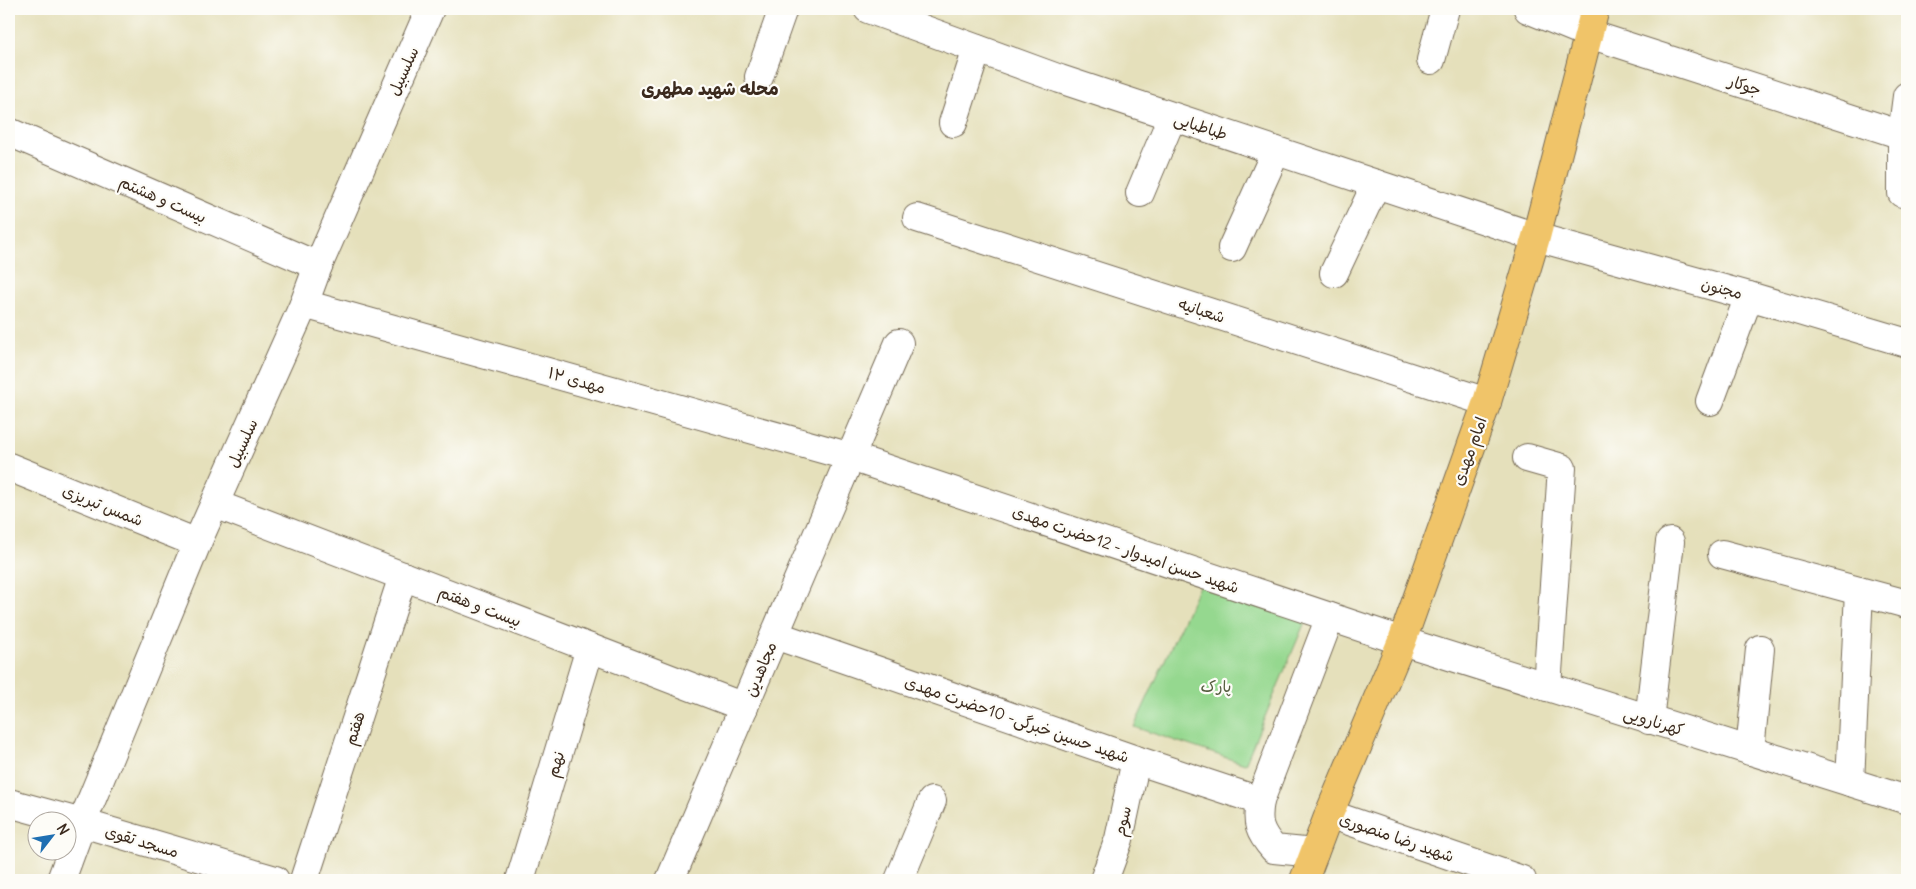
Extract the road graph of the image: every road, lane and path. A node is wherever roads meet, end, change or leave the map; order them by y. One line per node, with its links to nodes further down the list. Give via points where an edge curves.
1 (430, 9): 22 (street, سلسبیل)
2 (783, 9): 9 (street)
3 (868, 9): 7 (street, طباطبایی)
4 (1445, 9): 8 (street)
5 (1528, 9): 6 (street, جوکار)
6 (1592, 21): 14 (street, جوکار); 20 (main road, امام مهدی)
7 (977, 48): 11 (street, طباطبایی); 12 (street)
8 (1431, 60)
9 (759, 77)
10 (1907, 96): 14 (street)
11 (1172, 117): 15 (street, طباطبایی); 17 (street)
12 (953, 123)
13 (9, 132): 22 (street, بیست و هشتم)
14 (1902, 135): 18 (street)
15 (1276, 151): 16 (street, طباطبایی); 21 (street)
16 (1376, 184): 20 (street, طباطبایی); 23 (street)
17 (1140, 193)
18 (1902, 193)
19 (917, 218): 29 (street, شعبانیه)
20 (1536, 237): 24 (street, مجنون); 29 (main road, امام مهدی)
21 (1232, 248)
22 (318, 266): 25 (street, سلسبیل)
23 (1334, 272)
24 (1749, 296): 27 (street, مجنون); 28 (street)
25 (304, 304): 30 (street, مهدی ۱۲); 33 (street, سلسبیل)
26 (899, 343): 30 (street, مجاهدین)
27 (1907, 343)
28 (1710, 401)
29 (1487, 402): 42 (main road, امام مهدی)
30 (851, 457): 40 (street, شهید حسن امیدوار - 12حضرت مهدی); 41 (street, مجاهدین)
31 (1527, 458): 45 (street, via 1562,468)
32 (9, 469): 35 (street, شمس تبریزی)
33 (215, 504): 35 (street, سلسبیل); 37 (street, بیست و هفتم)
34 (1670, 542): 47 (street)
35 (197, 543): 56 (street, سلسبیل)
36 (1722, 554): 38 (street)
37 (403, 576): 43 (street, بیست و هفتم); 60 (street, هفتم)
38 (1859, 591): 39 (street); 50 (street)
39 (1907, 604)
40 (1330, 618): 42 (street, شهید حسن امیدوار - 12حضرت مهدی); 51 (street)
41 (775, 635): 46 (street, مجاهدین); 49 (street, شهید حسین خبرگی- 10حضرت مهدی)
42 (1402, 641): 45 (street, کهرنارویی); 55 (main road, امام مهدی)
43 (590, 648): 46 (street, بیست و هفتم); 61 (street, نهم)
44 (1760, 649): 48 (street)
45 (1547, 687): 47 (street, کهرنارویی)
46 (744, 707): 62 (street, مجاهدین)
47 (1649, 720): 48 (street, کهرنارویی)
48 (1750, 751): 50 (street, کهرنارویی)
49 (1136, 760): 51 (street, شهید حسین خبرگی- 10حضرت مهدی); 64 (street, سوم, via 1119,839)
50 (1850, 782): 52 (street, کهرنارویی)
51 (1260, 800): 57 (street, via 1257,818 1263,837 1274,849)
52 (1907, 800)
53 (932, 801): 63 (street)
54 (9, 803): 56 (street, مسجد تقوی)
55 (1328, 814): 57 (main road, امام مهدی); 66 (street, شهید رضا منصوری)
56 (82, 823): 58 (street, سلسبیل); 59 (street, مسجد تقوی)
57 (1314, 853): 65 (main road, امام مهدی)
58 (61, 880)
59 (275, 880)
60 (304, 880)
61 (520, 880)
62 (670, 880)
63 (899, 880)
64 (1104, 880)
65 (1304, 880)
66 (1522, 880)

